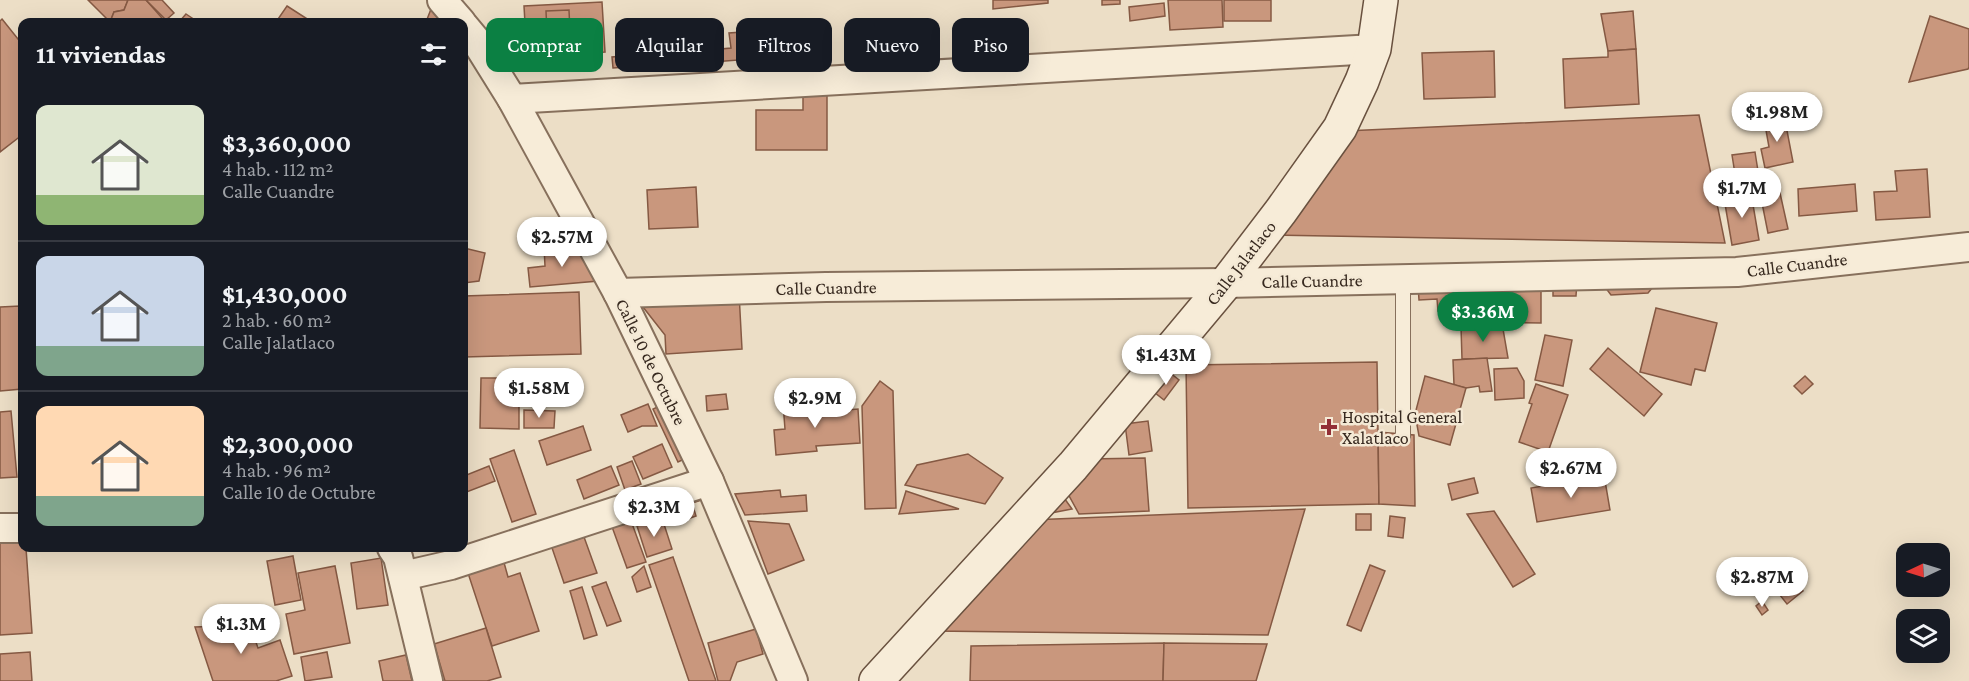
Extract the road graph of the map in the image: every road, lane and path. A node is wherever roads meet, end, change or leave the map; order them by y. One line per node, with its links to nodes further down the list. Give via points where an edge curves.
1 (442, 0): 3 (street, Calle 10 de Octubre)
2 (1381, 0): 5 (main road, Calle Jalatlaco)
3 (457, 18)
4 (468, 31): 6 (street, Calle 10 de Octubre)
5 (1374, 49): 6 (street); 9 (main road, Calle Jalatlaco, via 1340,128)
6 (512, 99): 10 (street, Calle 10 de Octubre)
7 (1969, 247): 8 (street, Calle Cuandre, via 1737,272)
8 (1402, 279): 9 (street, Calle Cuandre); 11 (lane)
9 (1226, 283): 10 (street, Calle Cuandre); 19 (main road, Calle Jalatlaco, via 1073,466)
10 (618, 293): 12 (street, Calle 10 de Octubre)
11 (1403, 438)
12 (709, 481): 16 (street, via 451,565); 18 (street, Calle 10 de Octubre)
13 (0, 528): 14 (street)
14 (18, 528)
15 (395, 552): 16 (street)
16 (403, 576): 17 (street)
17 (428, 681)
18 (793, 681)
19 (876, 681)

